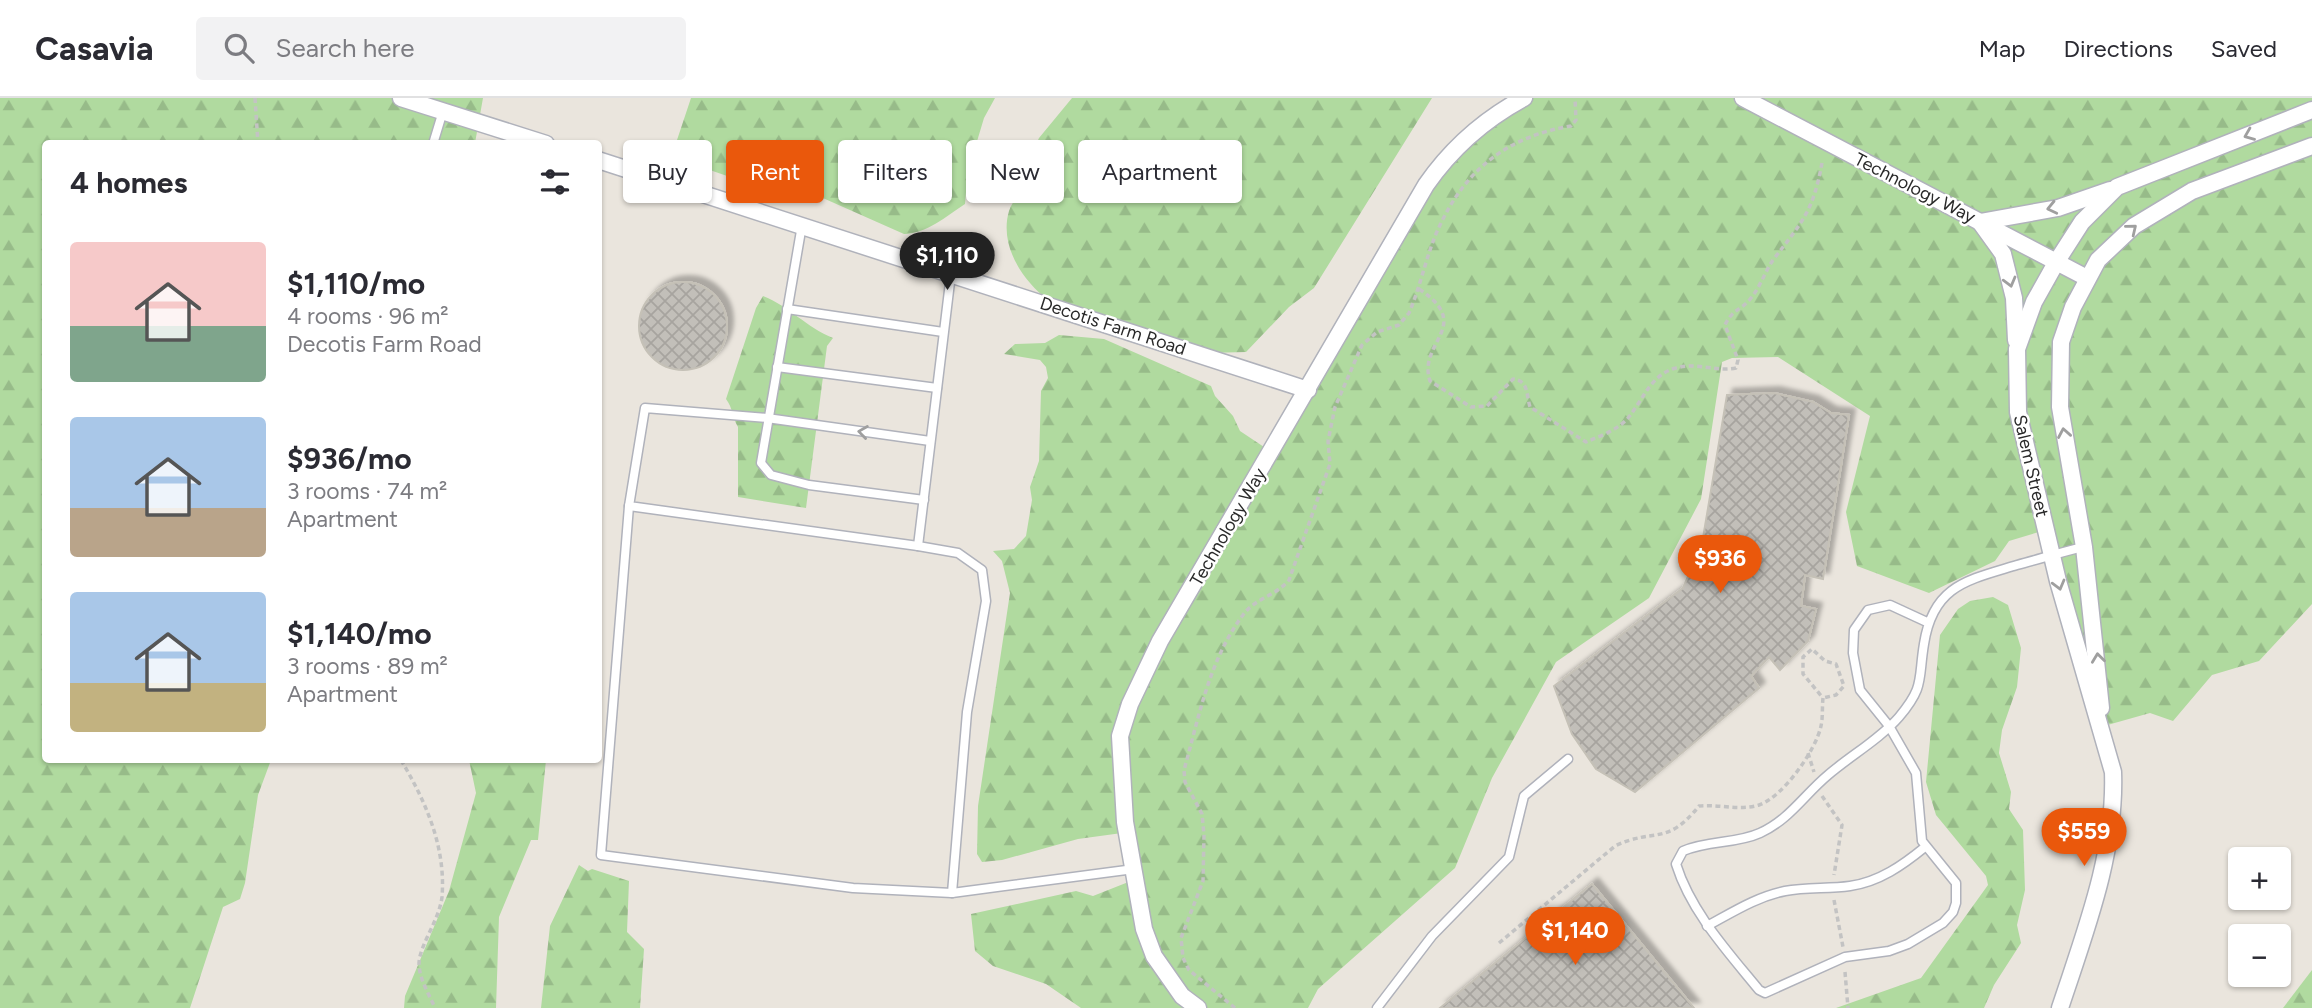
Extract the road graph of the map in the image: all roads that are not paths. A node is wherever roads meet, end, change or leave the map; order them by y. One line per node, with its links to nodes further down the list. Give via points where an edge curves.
1 (401, 98): 5 (street)
2 (1524, 98): 21 (street, Technology Way, via 1488,121 1439,167)
3 (1743, 98): 11 (street, Technology Way)
4 (2312, 110): 10 (street, Salem Street, one-way to 10)
5 (443, 111): 6 (lane); 7 (street)
6 (434, 140)
7 (534, 140)
8 (2312, 146): 15 (street, Salem Street, one-way to 8, via 2098,260 2134,226 2192,191)
9 (602, 161): 12 (street, Decotis Farm Road)
10 (2117, 187): 11 (street, one-way to 11, via 2058,208); 13 (street, Salem Street, via 2081,222)
11 (1980, 222): 13 (street, Technology Way); 18 (street, one-way to 18, via 2003,254 2014,298)
12 (802, 225): 14 (street, Decotis Farm Road); 16 (lane)
13 (2057, 261): 15 (street, Technology Way); 18 (street, Salem Street, via 2034,302)
14 (951, 274): 17 (lane); 21 (street, Decotis Farm Road)
15 (2087, 278): 27 (street, Salem Street, one-way to 15, via 2060,407 2061,342)
16 (787, 309): 17 (lane); 19 (lane)
17 (943, 332): 20 (lane)
18 (2017, 349): 28 (street, Salem Street, via 2018,412)
19 (776, 367): 20 (lane); 22 (lane)
20 (937, 387): 23 (lane)
21 (1308, 390): 34 (street, Technology Way, via 1160,641 1130,704 1120,736)
22 (768, 418): 23 (lane, one-way to 22); 24 (lane, via 761,463 771,475 809,485); 25 (lane, via 645,408)
23 (930, 441): 24 (lane)
24 (923, 500): 26 (lane)
25 (629, 506): 26 (lane); 35 (lane, via 601,855 853,888)
26 (918, 546): 35 (lane, via 958,553 982,570 986,601 967,712)
27 (2084, 547): 28 (lane); 31 (street, Salem Street, one-way to 27, via 2102,694)
28 (2051, 554): 29 (lane, via 1965,580 1946,595); 31 (street, Salem Street, one-way to 31)
29 (1929, 623): 30 (lane, via 1916,695); 30 (lane, via 1890,605 1868,610 1854,630 1860,690)
30 (1889, 726): 33 (lane, via 1916,773 1918,826); 36 (lane, via 1826,776 1776,825 1756,835 1683,851 1676,864 1679,874)
31 (2101, 726): 41 (street, Salem Street, via 2113,772 2111,831)
32 (1568, 759): 40 (lane, via 1524,796 1509,857 1432,936)
33 (1925, 848): 36 (lane, via 1875,879 1765,897); 36 (lane, via 1956,883 1958,892 1953,912 1943,923 1908,944 1844,957 1765,993)
34 (1133, 869): 35 (lane); 37 (street, Technology Way, via 1154,956)
35 (952, 893)
36 (1707, 926)
37 (1182, 996): 38 (street); 39 (street, Technology Way)
38 (1170, 1008)
39 (1198, 1008)
40 (1377, 1008)
41 (2060, 1008)

